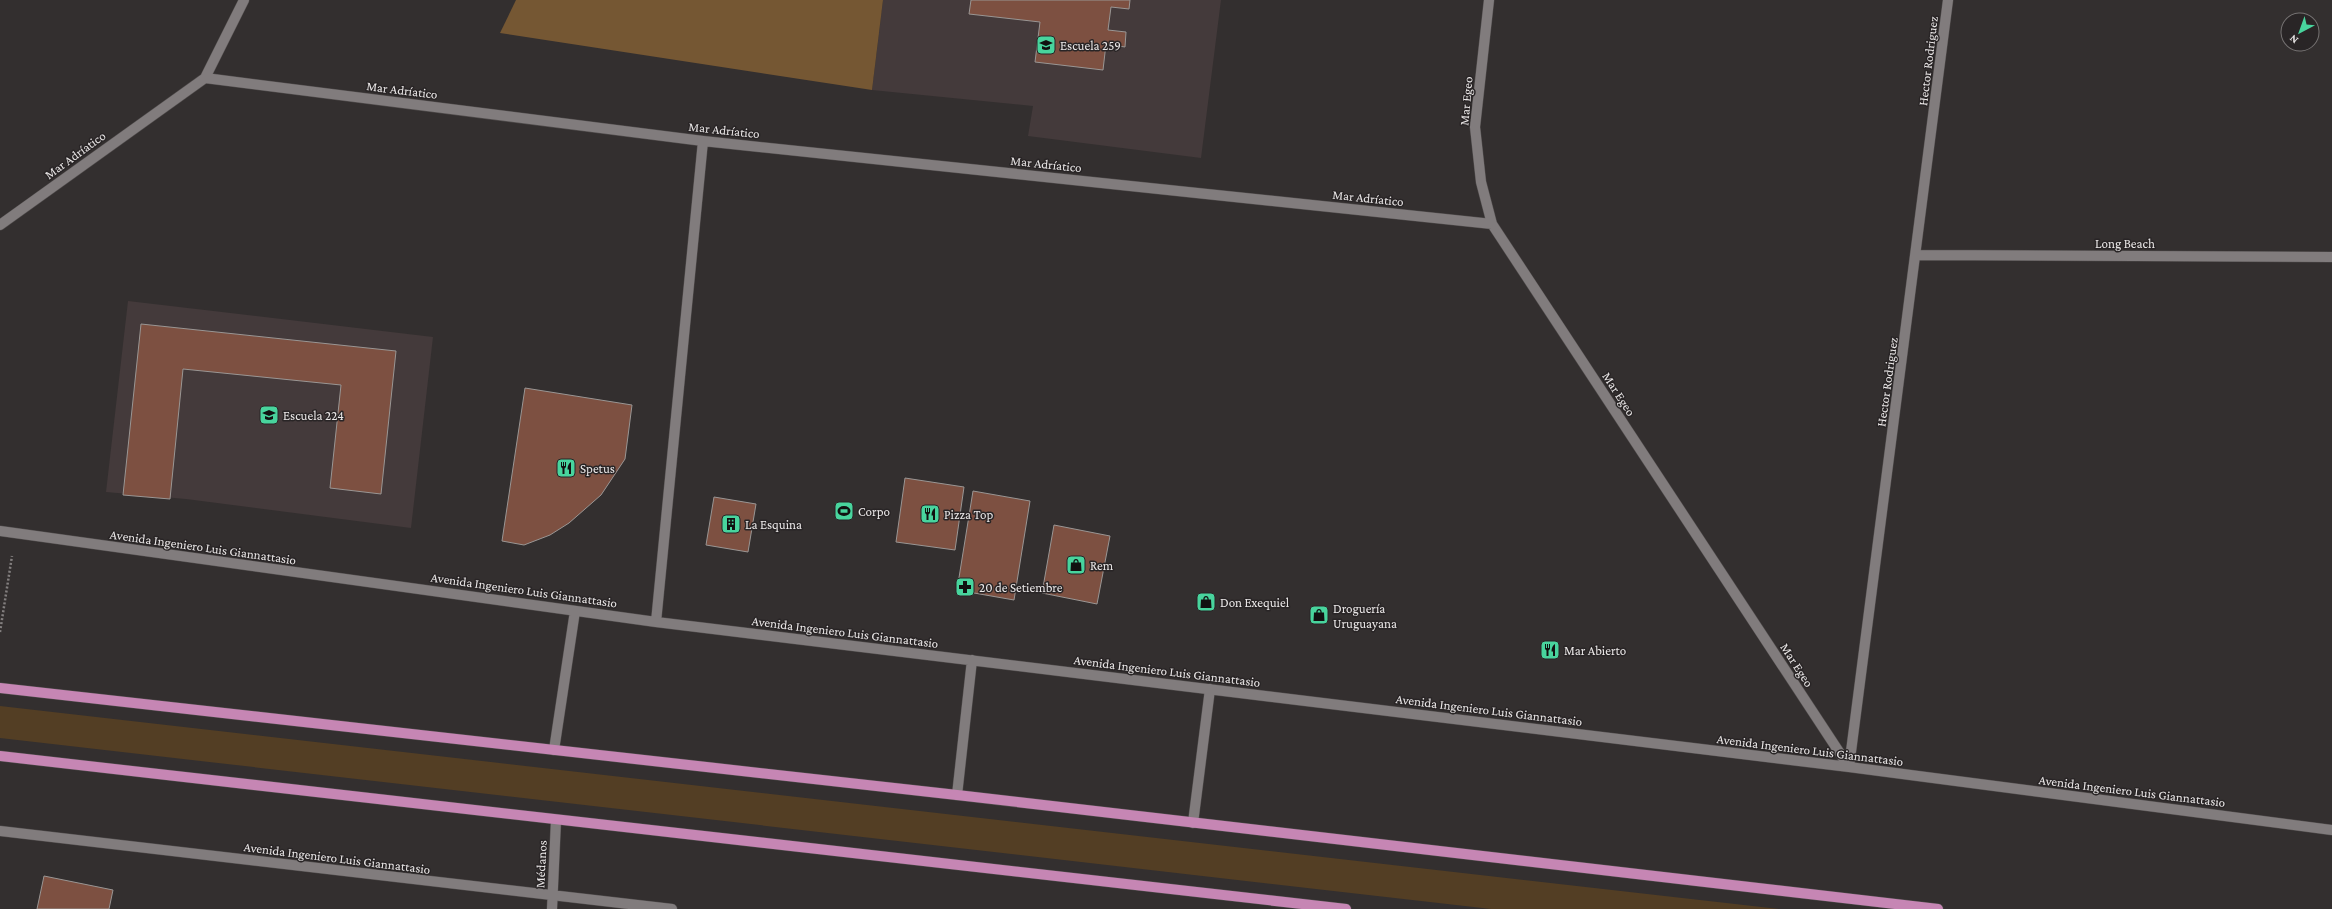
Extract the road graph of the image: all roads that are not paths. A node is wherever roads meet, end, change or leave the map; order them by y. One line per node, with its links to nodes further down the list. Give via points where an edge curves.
1 (244, 0): 4 (street)
2 (1489, 0): 6 (street, Mar Egeo, via 1475,127 1481,182)
3 (1948, 0): 8 (street, Hector Rodriguez)
4 (205, 78): 5 (street, Mar Adríatico); 7 (street, Mar Adríatico)
5 (703, 141): 6 (street, Mar Adríatico); 12 (street)
6 (1492, 224): 18 (street, Mar Egeo)
7 (0, 225)
8 (1917, 255): 9 (street, Long Beach); 18 (street, Hector Rodriguez)
9 (2332, 257)
10 (0, 531): 11 (street, Avenida Ingeniero Luis Giannattasio)
11 (575, 611): 12 (street, Avenida Ingeniero Luis Giannattasio); 16 (street)
12 (656, 622): 13 (street, Avenida Ingeniero Luis Giannattasio)
13 (972, 660): 15 (street, Avenida Ingeniero Luis Giannattasio); 19 (street)
14 (0, 688): 16 (main road)
15 (1210, 689): 18 (street, Avenida Ingeniero Luis Giannattasio); 21 (street)
16 (554, 750): 19 (main road)
17 (0, 756): 20 (main road)
18 (1849, 767): 22 (street, Avenida Ingeniero Luis Giannattasio)
19 (957, 795): 21 (main road)
20 (556, 820): 24 (street, Médanos); 27 (main road)
21 (1193, 822): 28 (main road)
22 (2332, 830)
23 (0, 831): 24 (street, Avenida Ingeniero Luis Giannattasio)
24 (552, 896): 25 (street, Médanos); 26 (street, Avenida Ingeniero Luis Giannattasio)
25 (552, 909)
26 (672, 909)
27 (1346, 909)
28 (1938, 909)

